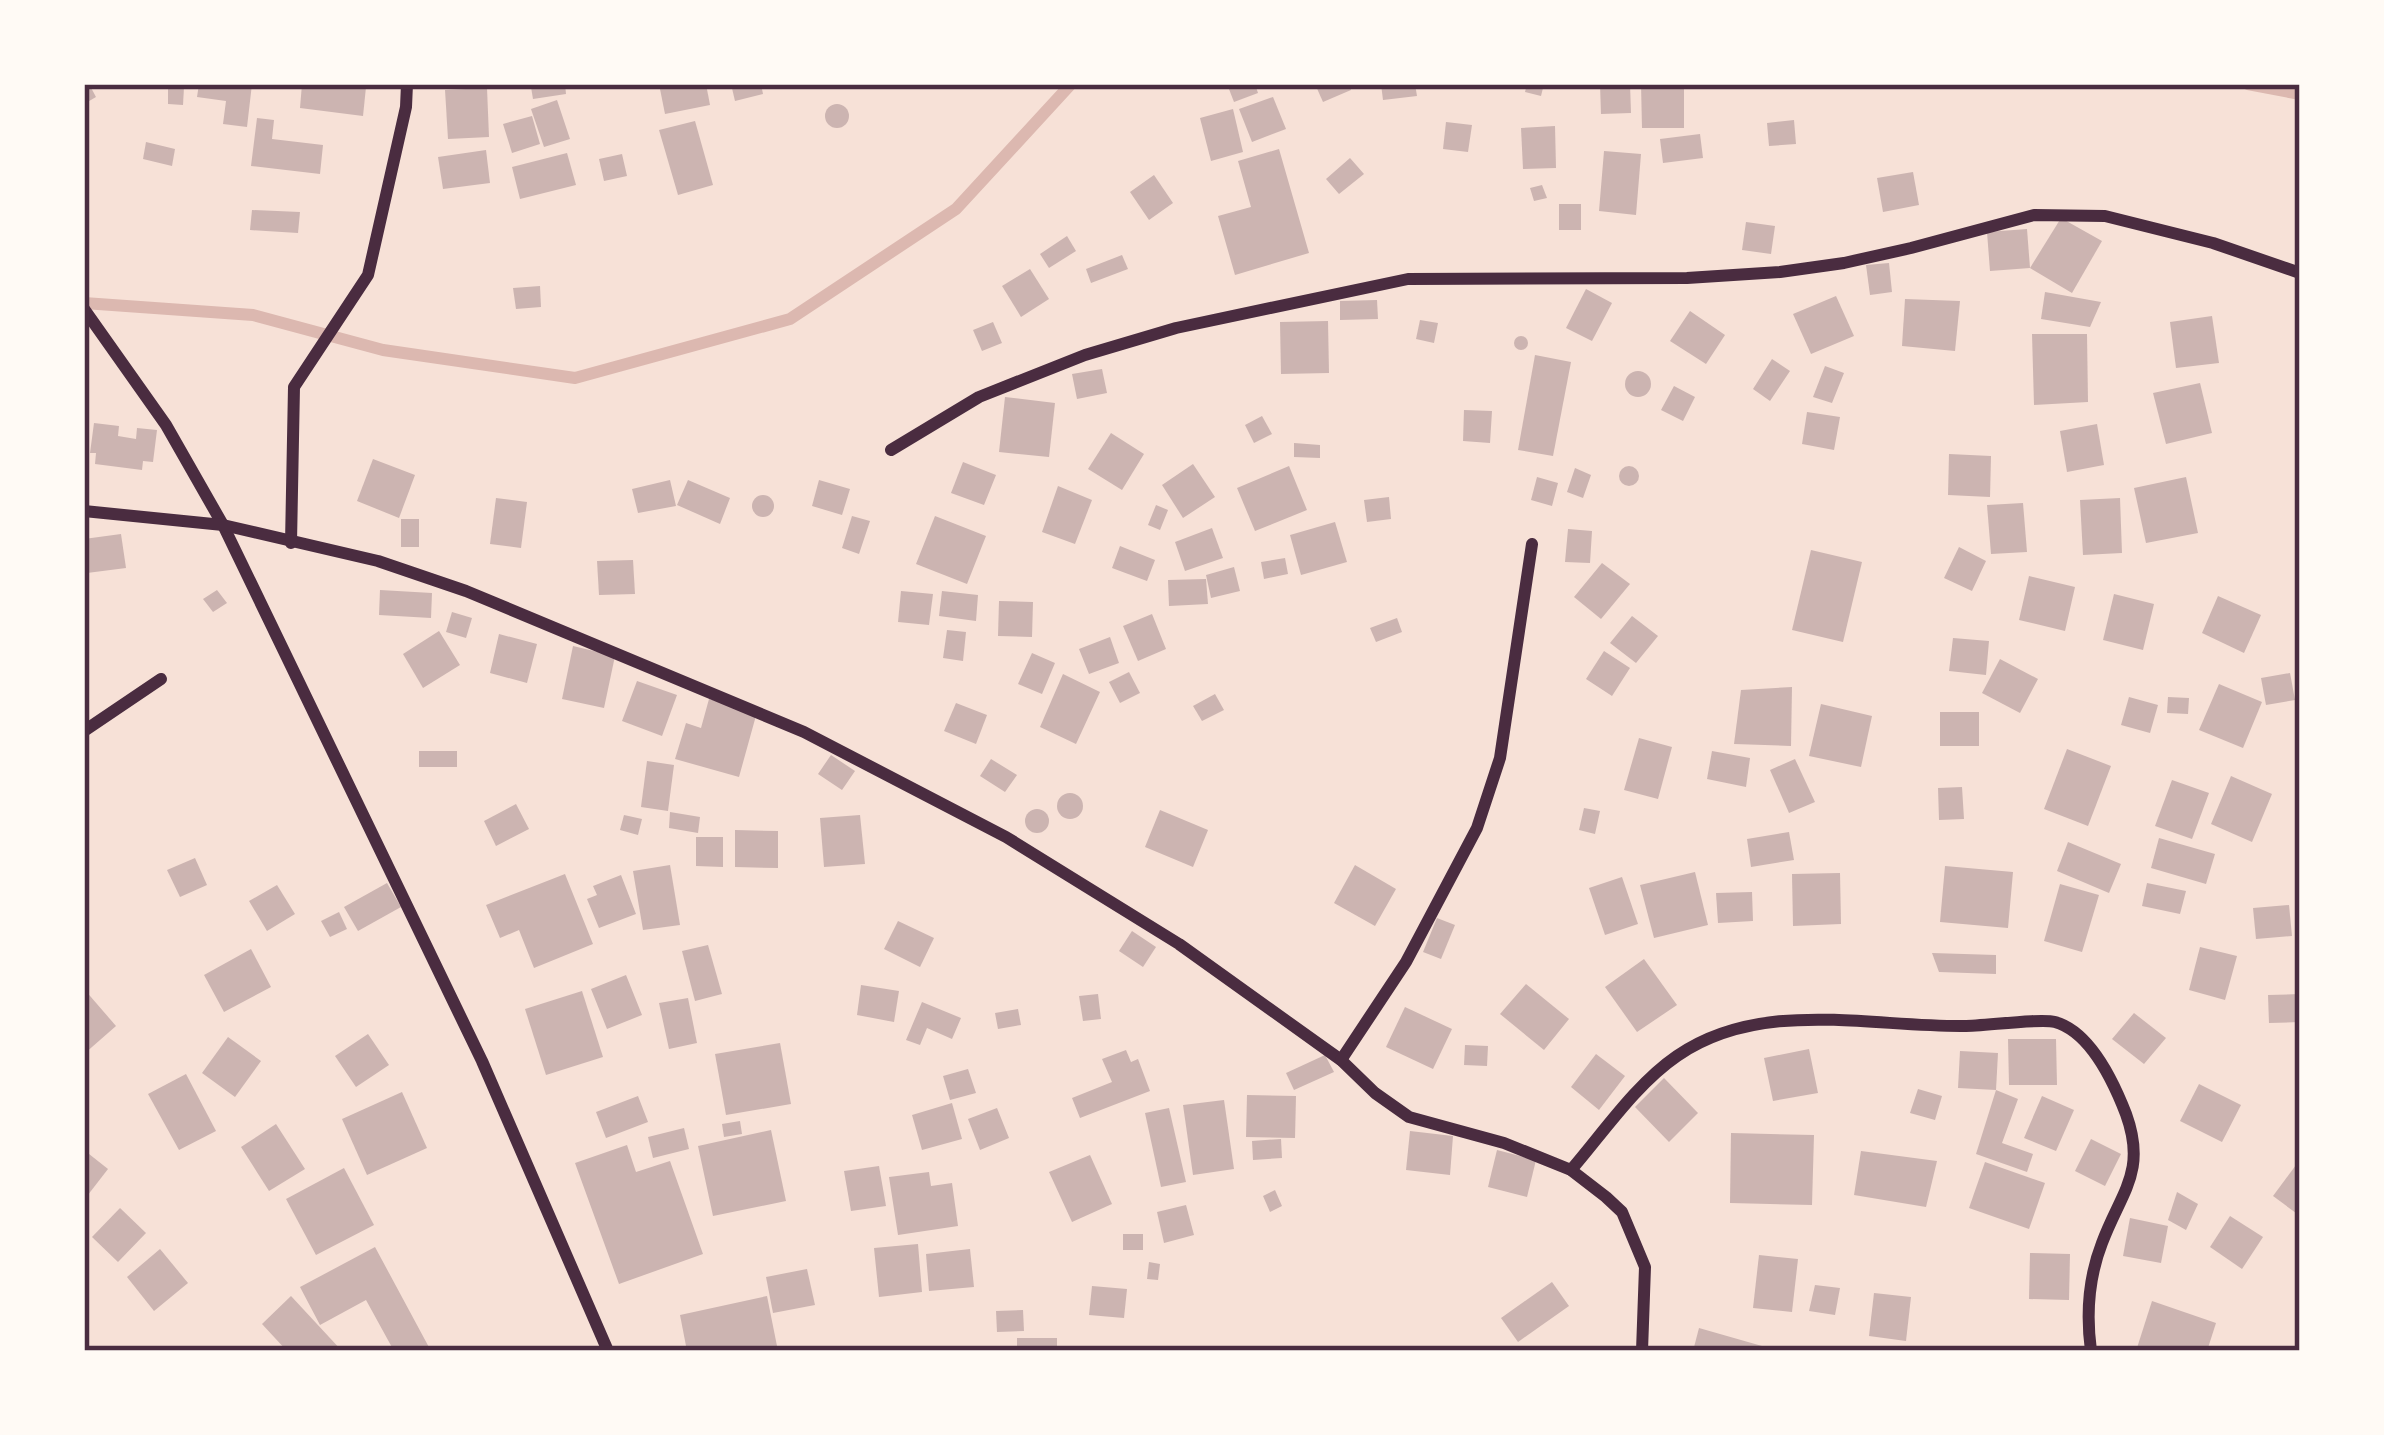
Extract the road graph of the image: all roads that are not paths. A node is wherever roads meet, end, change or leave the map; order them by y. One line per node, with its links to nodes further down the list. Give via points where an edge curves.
1 (407, 84): 7 (street, via 368,275 294,387)
2 (2300, 273): 4 (street, via 2105,216 2034,214 1889,254 1780,272 1408,279 1085,355 979,397)
3 (84, 309): 6 (street, via 166,425)
4 (891, 450)
5 (84, 511): 6 (street)
6 (223, 525): 7 (street); 13 (street, via 482,1060)
7 (291, 543): 11 (street, via 466,591 881,770 1126,909)
8 (1532, 544): 11 (street, via 1500,758 1477,828 1406,962)
9 (161, 679): 10 (street)
10 (84, 731)
11 (1341, 1060): 12 (street, via 1409,1117)
12 (1571, 1170): 14 (street, via 1622,1212 1634,1235 1645,1267); 15 (street, via 1677,1056 1749,1025 2055,1022 2104,1067 2137,1152 2090,1281)
13 (608, 1351)
14 (1642, 1351)
15 (2091, 1351)

